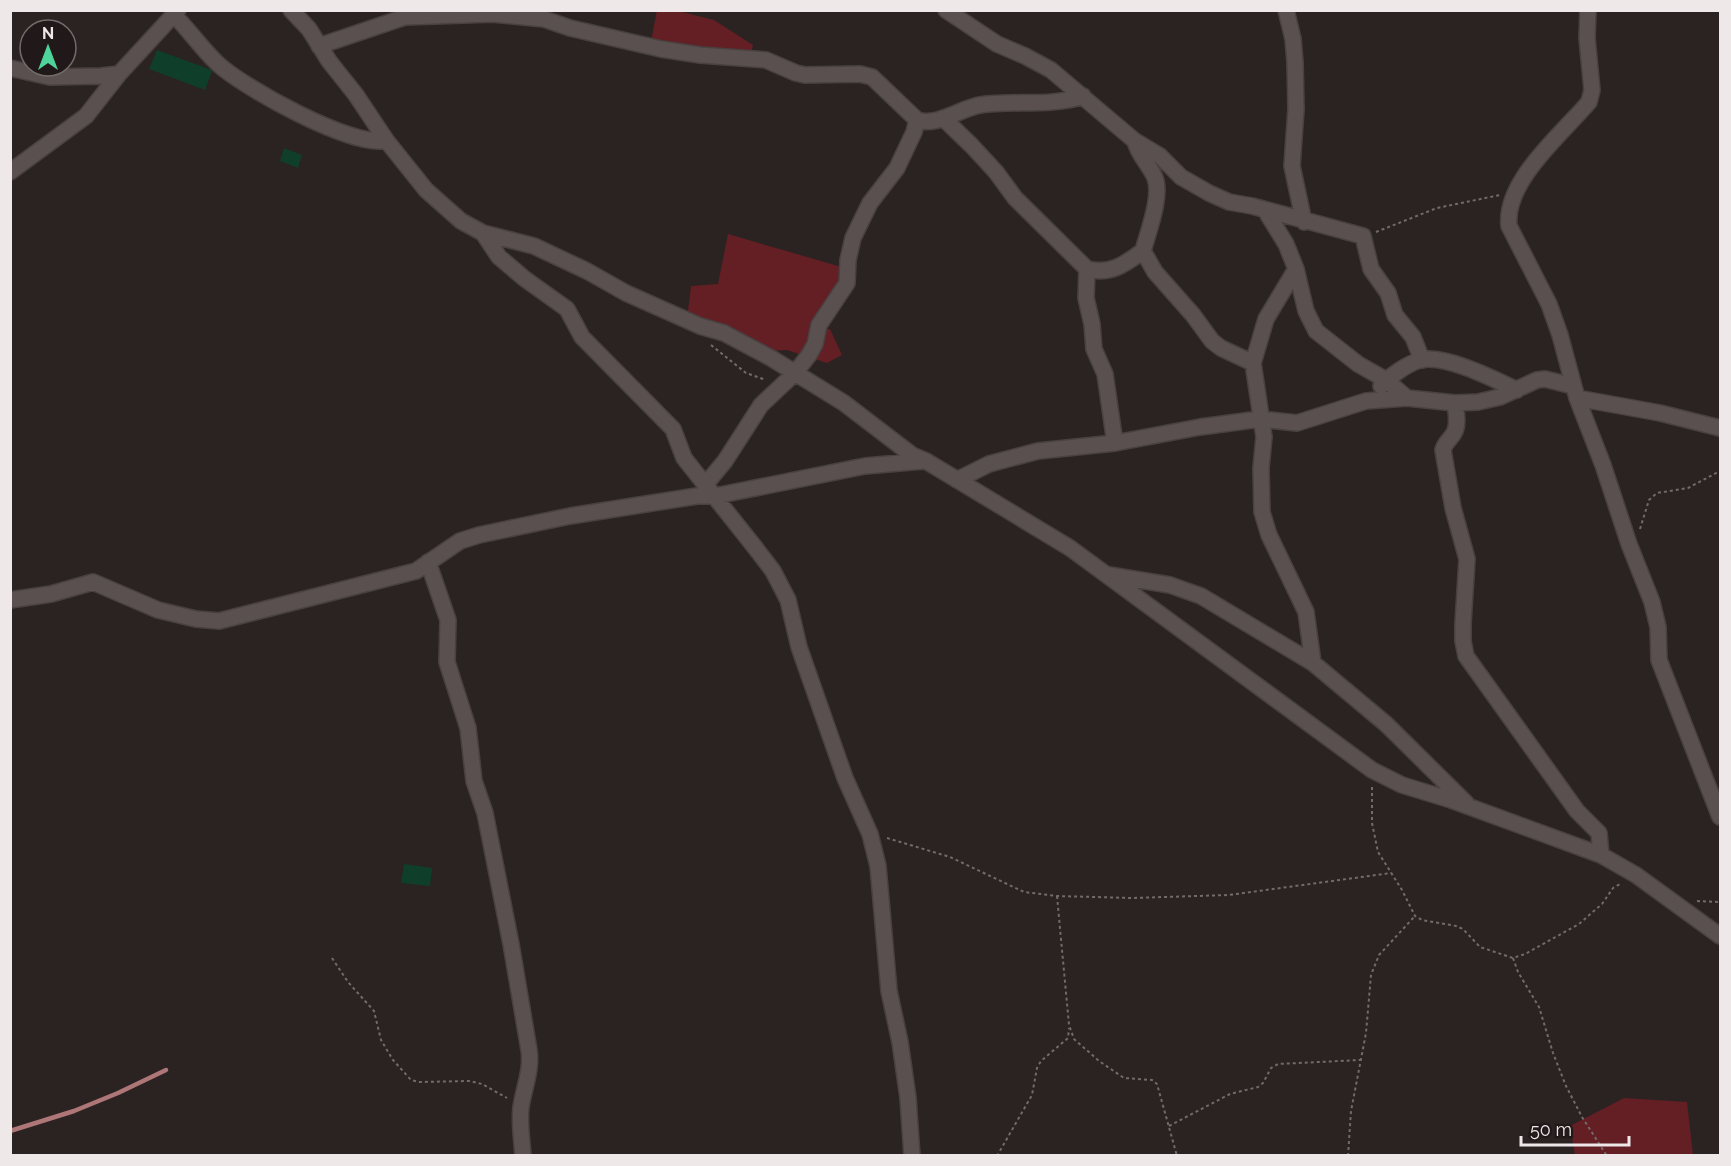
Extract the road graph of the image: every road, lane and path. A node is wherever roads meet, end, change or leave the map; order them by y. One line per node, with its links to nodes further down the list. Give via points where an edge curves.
1 (291, 10): 6 (street)
2 (945, 10): 9 (street, via 997,44 1051,70)
3 (1286, 10): 17 (street, via 1295,62 1292,166)
4 (1588, 10): 15 (street, via 1592,90 1588,102 1538,158)
5 (176, 13): 8 (street); 12 (street, via 217,63 260,92 343,133 372,142)
6 (319, 46): 11 (street, via 405,17 494,14 544,19 661,49 766,60 796,74 872,77); 12 (street)
7 (10, 68): 8 (street, via 50,77)
8 (119, 74): 14 (street, via 86,116)
9 (1083, 96): 10 (street, via 977,106); 13 (street)
10 (943, 118): 11 (street); 21 (street, via 1015,198)
11 (917, 120): 25 (street, via 897,168 870,203 853,238 847,283 819,325 815,344)
12 (387, 140): 18 (street, via 426,190 461,221)
13 (1135, 141): 16 (street, via 1160,156 1181,177 1209,193); 20 (street, via 1156,184)
14 (10, 172)
15 (1519, 187): 19 (path, via 1502,195 1437,208); 28 (street, via 1510,207 1509,226 1550,304)
16 (1265, 210): 17 (street); 22 (street, via 1286,244)
17 (1304, 222): 19 (street)
18 (483, 233): 25 (street, via 534,246 700,326 724,333); 38 (street, via 499,256 567,309 582,337 673,429 684,458)
19 (1363, 236): 23 (street, via 1371,270 1388,293 1395,315 1413,337)
20 (1143, 251): 21 (street, via 1119,268 1097,272); 24 (street, via 1155,272 1212,341)
21 (1087, 269): 34 (street, via 1086,298 1094,349 1105,374)
22 (1296, 270): 24 (street, via 1266,319); 26 (street, via 1306,311 1316,331)
23 (1422, 360): 26 (street); 27 (street, via 1469,369)
24 (1253, 363): 32 (street)
25 (795, 373): 35 (street); 38 (street, via 761,405)
26 (1386, 380): 29 (street); 30 (street)
27 (1517, 390): 28 (street, via 1545,379); 31 (street, via 1486,401)
28 (1575, 392): 33 (street); 39 (street)
29 (1407, 398): 30 (street); 31 (street)
30 (1366, 401): 32 (street, via 1297,423)
31 (1455, 403): 48 (street, via 1457,424 1443,450 1468,566 1462,624 1466,656 1577,812 1599,833)
32 (1260, 419): 34 (street); 43 (street, via 1264,437 1262,512 1269,536 1306,612)
33 (1720, 428)
34 (1115, 443): 37 (street, via 1038,451 989,464)
35 (926, 461): 37 (street); 38 (street, via 865,466)
36 (1720, 471): 39 (path, via 1688,488 1657,493 1649,501)
37 (957, 480): 41 (street, via 1070,548)
38 (710, 491): 40 (street, via 479,535); 47 (street, via 773,571 788,600 822,715)
39 (1633, 553): 46 (street, via 1652,602 1659,660)
40 (428, 562): 42 (street, via 416,571 393,578 219,621 158,609 93,582); 58 (street, via 448,620 447,662 468,728 474,781 515,967 530,1058)
41 (1107, 575): 43 (street, via 1170,585 1200,596); 44 (street)
42 (10, 600)
43 (1313, 663): 45 (street, via 1386,724)
44 (1372, 770): 45 (street, via 1402,785); 49 (path, via 1374,838)
45 (1470, 807): 48 (street)
46 (1720, 817)
47 (870, 834): 51 (path, via 950,857 1024,892); 61 (street, via 878,866 889,991 908,1098)
48 (1601, 855): 50 (street)
49 (1391, 873): 51 (path, via 1229,895); 52 (path)
50 (1636, 875): 53 (street); 55 (path, via 1613,888 1579,924)
51 (1057, 896): 56 (path)
52 (1415, 916): 55 (path, via 1456,926 1480,947); 57 (path, via 1379,955 1371,975)
53 (1720, 936)
54 (332, 958): 58 (path, via 374,1011 381,1040 411,1080 470,1081)
55 (1513, 958): 65 (path, via 1539,1008 1566,1086)
56 (1069, 1025): 59 (path, via 1074,1039 1124,1078 1152,1080 1157,1084); 62 (path, via 1068,1038 1037,1068 1032,1095)
57 (1360, 1060): 59 (path, via 1278,1064 1258,1087 1230,1095); 64 (path)
58 (521, 1106): 60 (street)
59 (1169, 1126): 63 (path)
60 (524, 1155)
61 (912, 1155)
62 (997, 1155)
63 (1176, 1155)
64 (1348, 1155)
65 (1607, 1155)

